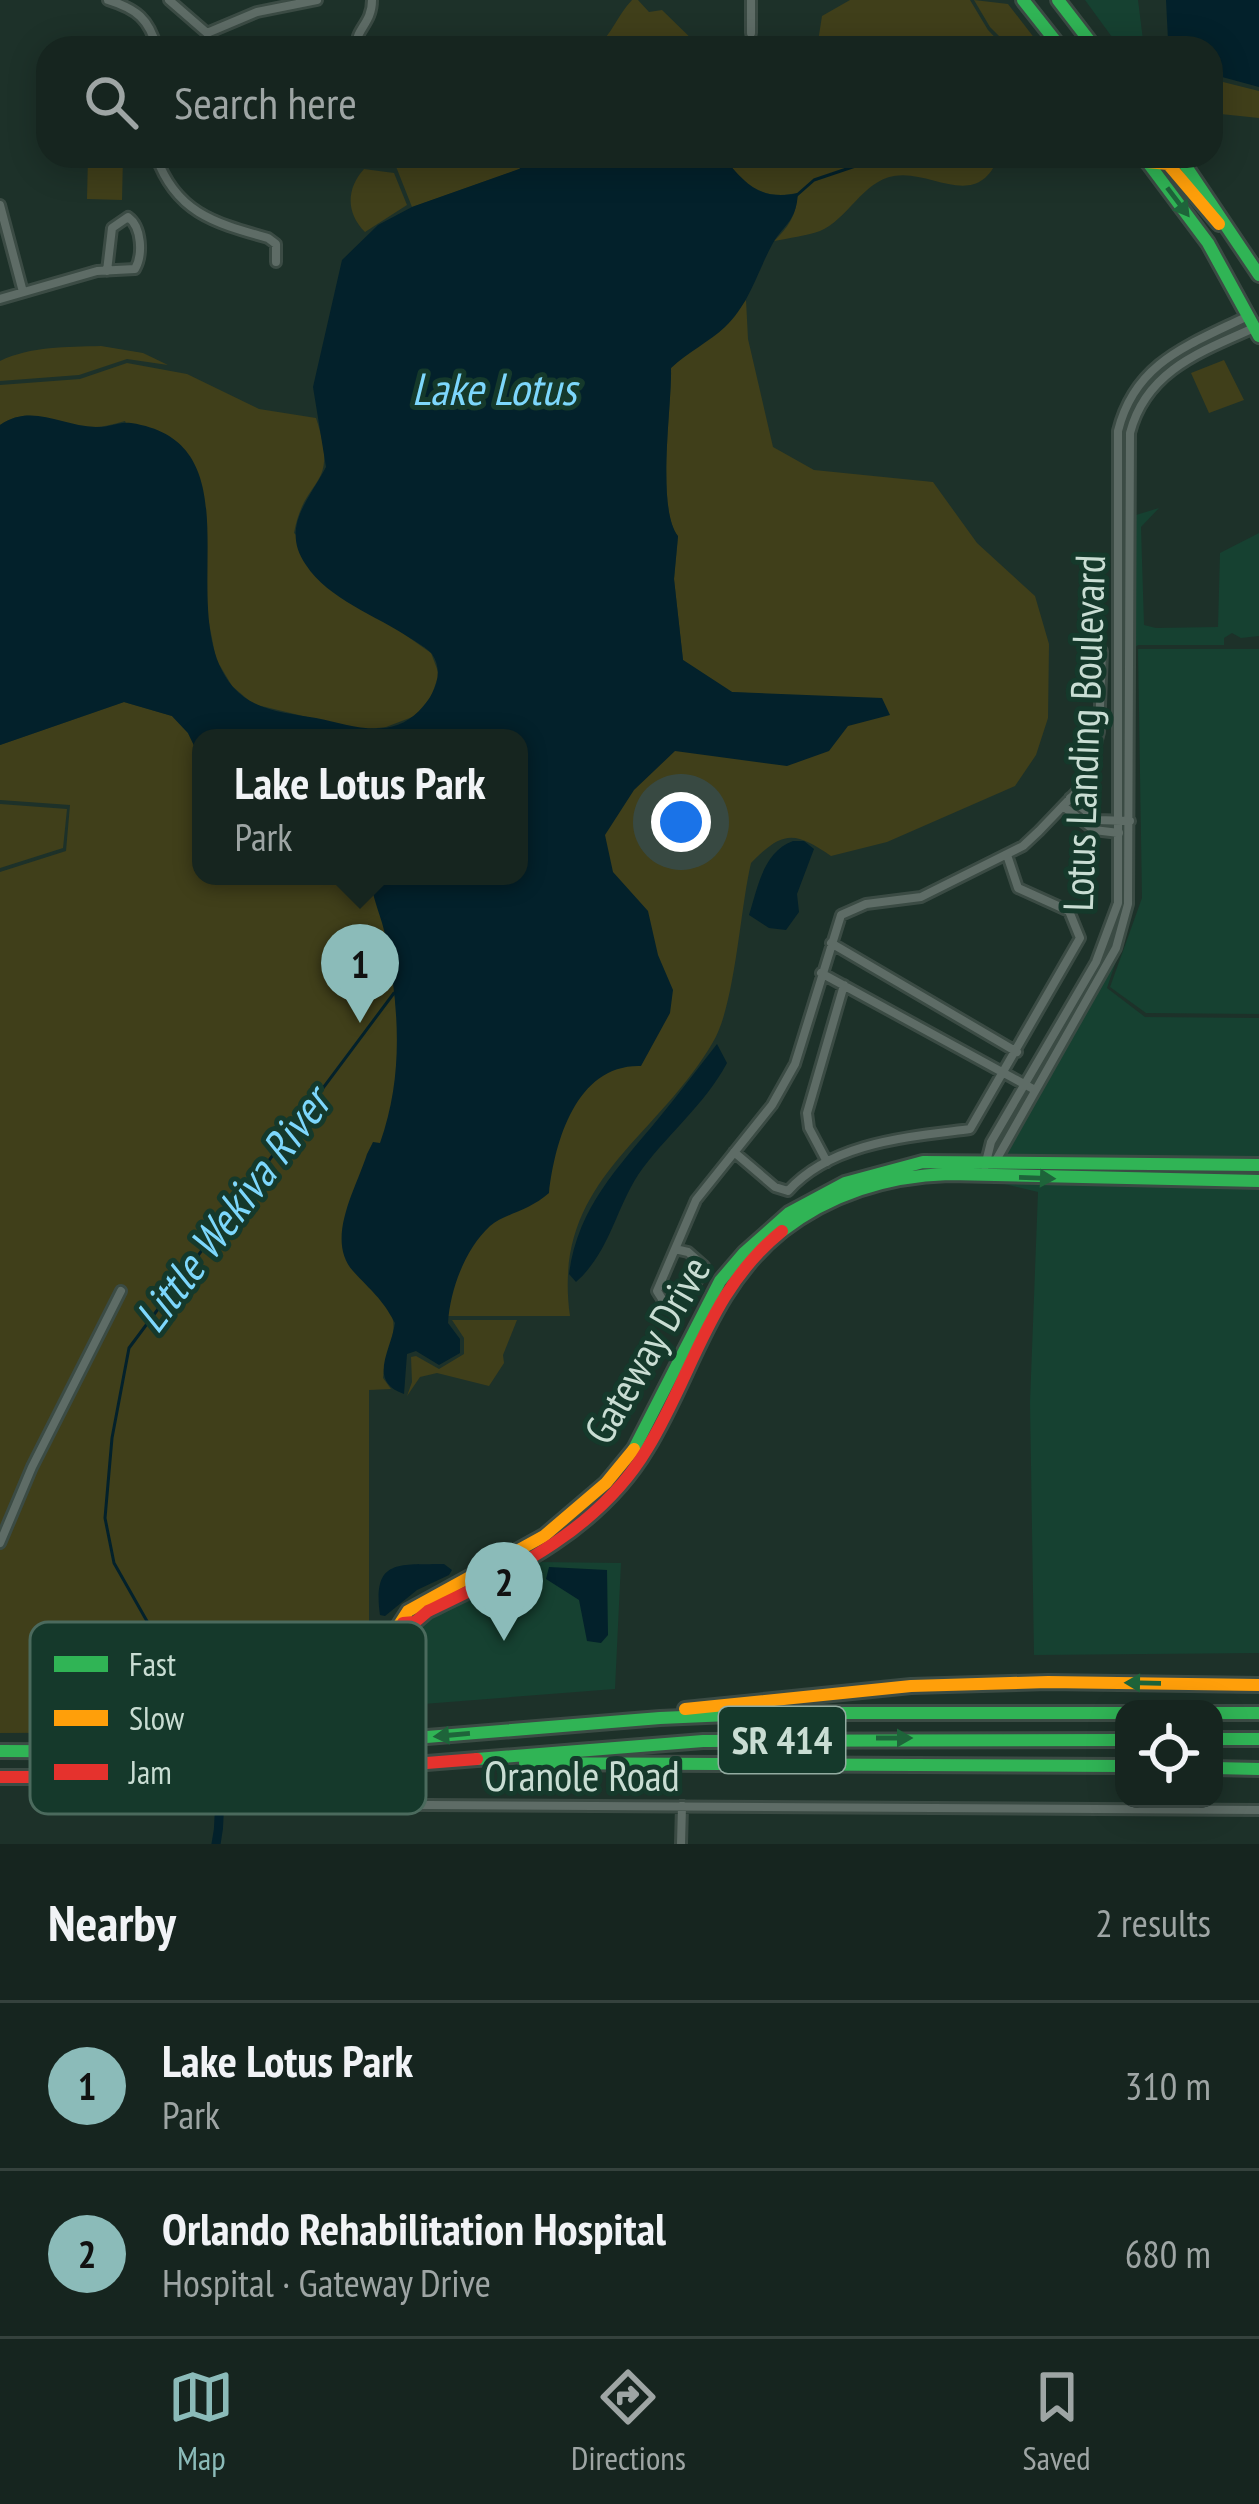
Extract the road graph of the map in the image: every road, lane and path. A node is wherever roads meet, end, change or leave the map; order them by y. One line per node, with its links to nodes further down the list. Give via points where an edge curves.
1 (108, 0): 9 (street, via 151,23)
2 (169, 0): 3 (street, via 207,33)
3 (318, 0)
4 (372, 0): 10 (street)
5 (751, 0): 8 (street)
6 (1024, 0): 11 (main road)
7 (1058, 0): 12 (main road)
8 (751, 33)
9 (154, 36)
10 (358, 36)
11 (1052, 36)
12 (1085, 36)
13 (162, 168): 19 (street, via 197,213 276,244)
14 (1152, 168): 24 (main road, one-way to 24)
15 (1171, 168): 18 (main road)
16 (1188, 168): 18 (main road)
17 (0, 206): 22 (street)
18 (1241, 243): 21 (main road)
19 (276, 262)
20 (107, 271): 20 (street, via 139,263 139,234 128,217 112,228); 22 (street)
21 (1259, 275)
22 (23, 292): 23 (street)
23 (0, 299)
24 (1256, 323): 27 (street, Lotus Landing Boulevard, via 1169,356 1133,389 1121,419); 28 (street, Lotus Landing Boulevard, via 1143,396 1130,433)
25 (1102, 651): 26 (street, via 1099,732 1083,785)
26 (1066, 802): 29 (street); 32 (street)
27 (1118, 821): 28 (street); 29 (street); 30 (street, Lotus Landing Boulevard)
28 (1130, 821): 31 (street, Lotus Landing Boulevard)
29 (1095, 825): 30 (street)
30 (1118, 832): 31 (street); 38 (street, Lotus Landing Boulevard, via 1118,902 1104,946)
31 (1130, 833): 39 (street, Lotus Landing Boulevard, via 1128,904 1116,948)
32 (1007, 855): 33 (street, via 921,897 852,909 836,921); 36 (street, via 1018,888 1069,911 1081,938)
33 (830, 943): 34 (street); 36 (street)
34 (821, 974): 35 (street); 40 (street, via 789,1076)
35 (844, 985): 37 (street); 41 (street, via 807,1113)
36 (1017, 1052): 37 (street)
37 (1005, 1075): 38 (street); 41 (street, via 970,1130 876,1144)
38 (1023, 1084): 39 (street); 43 (street, Lotus Landing Boulevard)
39 (1035, 1090): 43 (street, Lotus Landing Boulevard)
40 (734, 1152): 41 (street, via 788,1191); 47 (street, via 696,1200)
41 (827, 1162)
42 (1135, 1163): 43 (main road, Gateway Drive); 44 (main road, Gateway Drive); 45 (street)
43 (989, 1165): 45 (main road, Gateway Drive, one-way to 45, via 1014,1178); 50 (main road, Gateway Drive, via 845,1194 768,1245 718,1303 637,1466 579,1528)
44 (1259, 1165)
45 (1135, 1179): 46 (main road, Gateway Drive)
46 (1259, 1180)
47 (675, 1249): 47 (street, via 704,1266 672,1304 657,1291)
48 (121, 1291): 49 (street)
49 (0, 1543)
50 (415, 1622)
51 (1256, 1684): 55 (main road, one-way to 55, via 911,1685)
52 (1115, 1712): 55 (main road, SR 414, via 777,1712)
53 (1223, 1713): 54 (main road)
54 (1259, 1713)
55 (549, 1726): 56 (main road, SR 414, one-way to 56)
56 (426, 1737)
57 (1223, 1739): 58 (main road)
58 (1259, 1739)
59 (1115, 1740): 62 (main road, SR 414, one-way to 59, via 703,1741)
60 (0, 1751): 61 (main road, SR 414)
61 (30, 1751)
62 (442, 1762): 63 (main road, SR 414); 64 (main road)
63 (426, 1763)
64 (1115, 1766)
65 (1223, 1768): 66 (main road)
66 (1258, 1769)
67 (0, 1777): 68 (main road, SR 414)
68 (30, 1777)
69 (426, 1805): 70 (street, Oranole Road)
70 (682, 1806): 71 (street, Oranole Road); 72 (street)
71 (1259, 1810)
72 (681, 1844)

